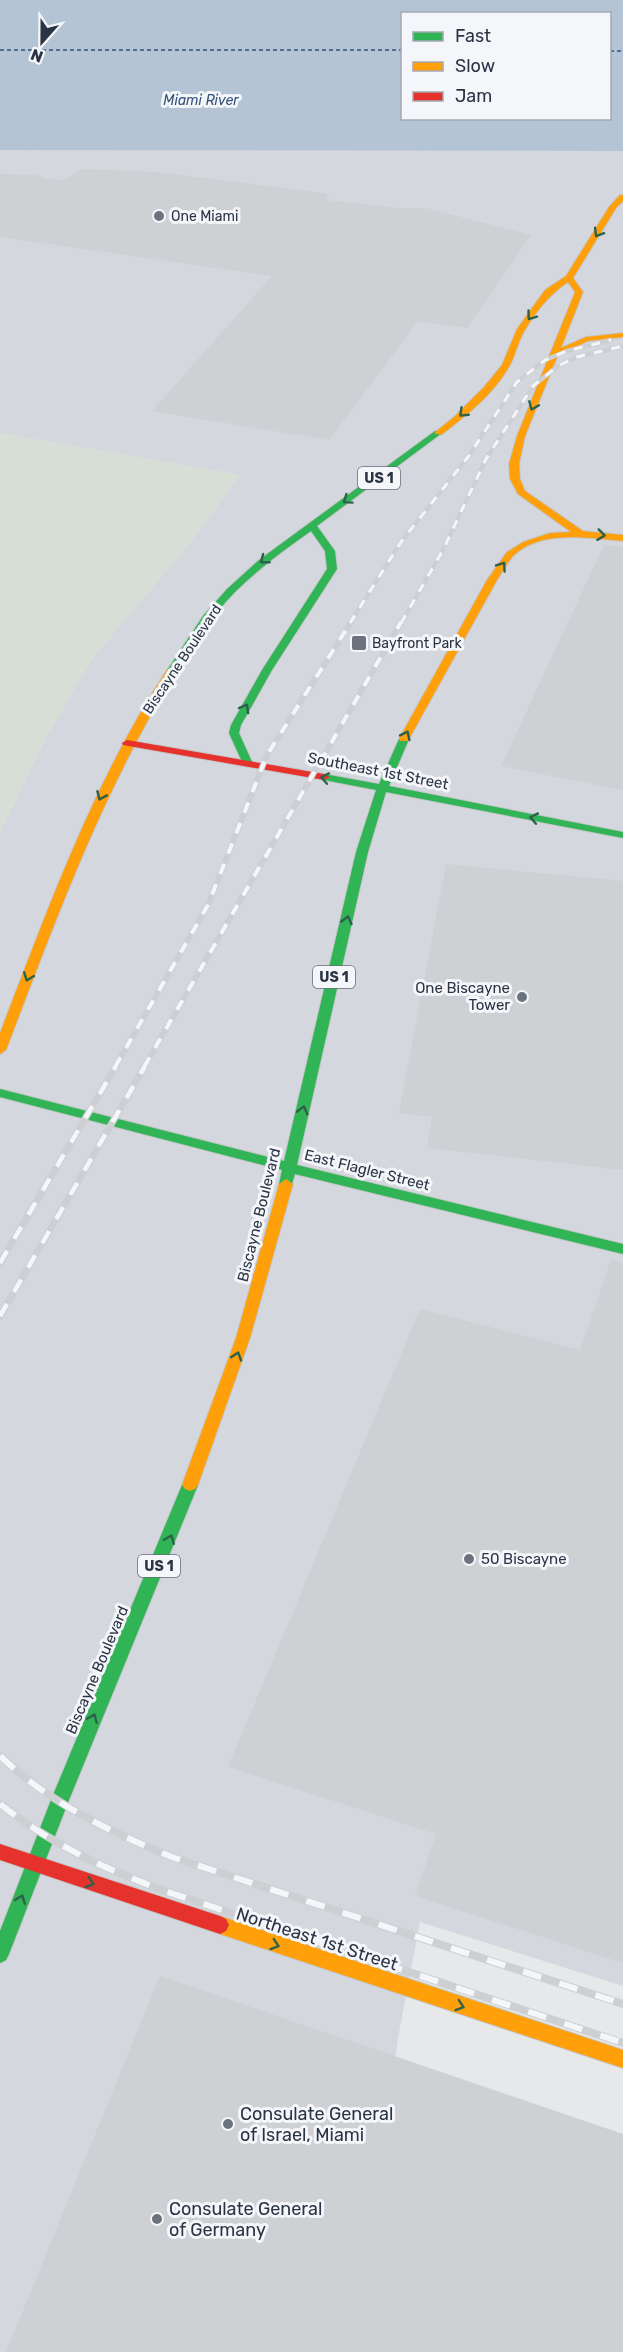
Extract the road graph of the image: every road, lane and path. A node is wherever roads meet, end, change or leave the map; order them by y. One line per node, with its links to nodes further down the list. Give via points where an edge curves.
1 (623, 198): 2 (main road, Biscayne Boulevard / US 1, one-way to 2, via 613,207)
2 (569, 278): 4 (main road, via 579,292); 9 (main road, Biscayne Boulevard / US 1, one-way to 9, via 548,292 520,331)
3 (591, 324): 4 (main road)
4 (563, 332): 6 (main road); 7 (main road)
5 (623, 335): 7 (main road, via 586,339)
6 (548, 337)
7 (556, 353): 11 (main road, one-way to 11, via 519,442 514,475 521,492)
8 (523, 355): 9 (main road)
9 (506, 365): 10 (main road, Biscayne Boulevard / US 1, one-way to 10, via 457,419)
10 (311, 525): 13 (main road, Biscayne Boulevard / US 1, one-way to 13, via 262,562 220,602); 14 (main road, one-way to 10, via 234,733 236,726 332,569 330,549)
11 (579, 533): 12 (main road, US 1, one-way to 12); 15 (main road, Biscayne Boulevard / US 1, one-way to 11, via 408,731 503,562 535,541)
12 (623, 538)
13 (127, 743): 14 (main road, Southeast 1st Street); 17 (main road, Biscayne Boulevard / US 1, one-way to 17, via 71,867)
14 (247, 762): 15 (main road, Southeast 1st Street, one-way to 14)
15 (382, 789): 16 (main road, Southeast 1st Street, one-way to 15); 19 (main road, Biscayne Boulevard / US 1, one-way to 15, via 369,827)
16 (623, 835)
17 (0, 1050)
18 (0, 1093): 19 (main road, East Flagler Street)
19 (289, 1167): 20 (main road, East Flagler Street); 22 (main road, Biscayne Boulevard / US 1, one-way to 19, via 150,1589 211,1430 255,1296)
20 (623, 1249)
21 (0, 1852): 22 (main road, Northeast 1st Street)
22 (34, 1864): 23 (main road, Biscayne Boulevard / US 1, one-way to 22); 24 (main road, Northeast 1st Street, one-way to 24)
23 (0, 1954)
24 (623, 2059)

